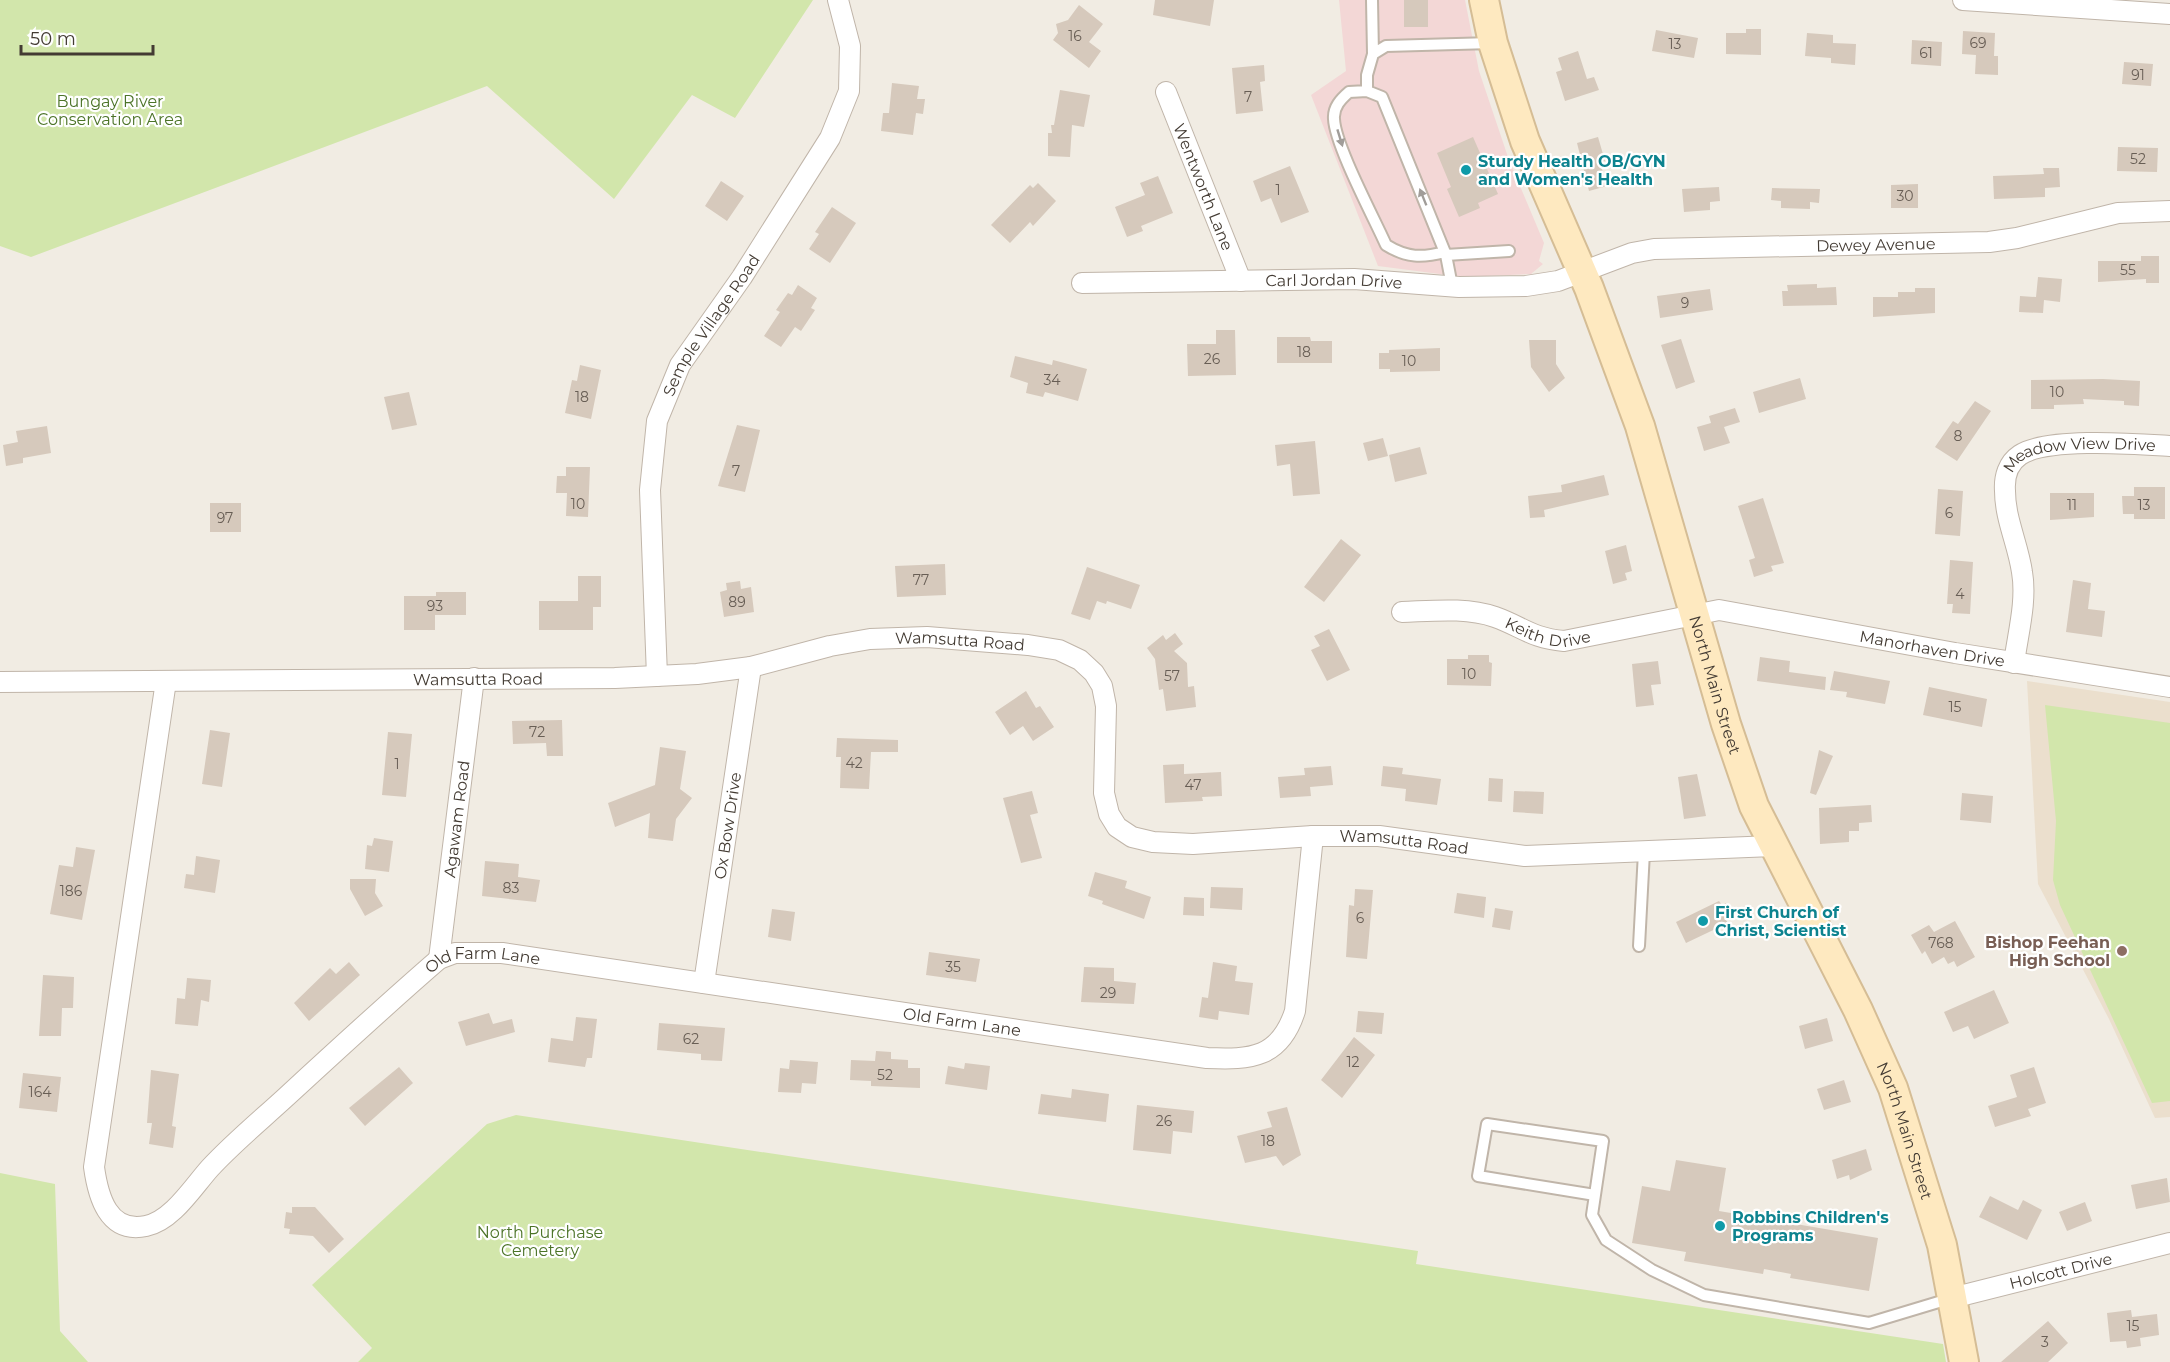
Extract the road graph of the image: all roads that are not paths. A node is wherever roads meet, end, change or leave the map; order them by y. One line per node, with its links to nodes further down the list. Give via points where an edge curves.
1 (838, 0): 22 (street, Semple Village Road, via 850,46 849,91 830,138 754,259 680,365 657,421 650,490)
2 (1372, 0): 7 (lane)
3 (1484, 0): 6 (main road, North Main Street)
4 (1963, 0): 5 (street)
5 (2170, 14)
6 (1493, 44): 7 (lane, via 1386,46); 13 (main road, North Main Street, via 1525,141)
7 (1373, 54): 8 (lane)
8 (1367, 91): 12 (lane, one-way to 8, via 1382,97); 12 (lane, one-way to 12, via 1349,92 1338,102 1334,119 1386,245 1423,258)
9 (1166, 92): 14 (street, Wentworth Lane)
10 (2170, 211): 13 (street, Dewey Avenue, via 2118,213 1989,242 1654,249)
11 (1509, 251): 12 (lane)
12 (1446, 253): 16 (lane)
13 (1582, 271): 16 (street, Carl Jordan Drive, via 1558,281 1526,286); 19 (main road, North Main Street, via 1640,426)
14 (1241, 281): 15 (street, Carl Jordan Drive); 16 (street, Carl Jordan Drive, via 1354,279)
15 (1082, 283)
16 (1452, 286)
17 (2170, 446): 20 (street, Meadow View Drive, via 2043,447 2020,455 2011,464 2005,483 2006,507 2024,594)
18 (1402, 612): 19 (street, Keith Drive, via 1467,611 1495,617 1542,639 1564,641)
19 (1693, 613): 20 (street, Manorhaven Drive, via 1719,610); 28 (main road, North Main Street, via 1733,745)
20 (2014, 663): 26 (street, Manorhaven Drive)
21 (751, 667): 22 (street, Wamsutta Road); 27 (street, Wamsutta Road, via 870,639 927,637 1059,650 1080,660 1102,686 1106,706 1104,794 1108,814 1117,827 1132,837 1173,844); 32 (street, Ox Bow Drive)
22 (657, 676): 23 (street, Wamsutta Road)
23 (474, 678): 24 (street, Wamsutta Road); 31 (street, Agawam Road)
24 (165, 681): 25 (street, Wamsutta Road); 31 (street, Old Farm Lane, via 94,1167 107,1213 132,1226 147,1226 161,1220 212,1166)
25 (0, 682)
26 (2170, 687)
27 (1312, 836): 29 (street, Wamsutta Road, via 1379,836 1525,856); 32 (street, Old Farm Lane, via 1295,1011 1281,1042 1249,1058 1207,1058)
28 (1773, 846): 29 (street, Wamsutta Road); 35 (main road, North Main Street, via 1858,1010 1893,1088 1942,1245)
29 (1644, 852): 30 (lane)
30 (1640, 946)
31 (439, 959): 32 (street, Old Farm Lane, via 455,953 502,953)
32 (704, 983)
33 (1595, 1195): 33 (lane, via 1603,1142 1487,1124 1478,1176); 35 (lane, via 1592,1215 1606,1240 1652,1270 1704,1295 1869,1323)
34 (2170, 1244): 35 (street, Holcott Drive)
35 (1952, 1298): 36 (main road, North Main Street)
36 (1964, 1362)

